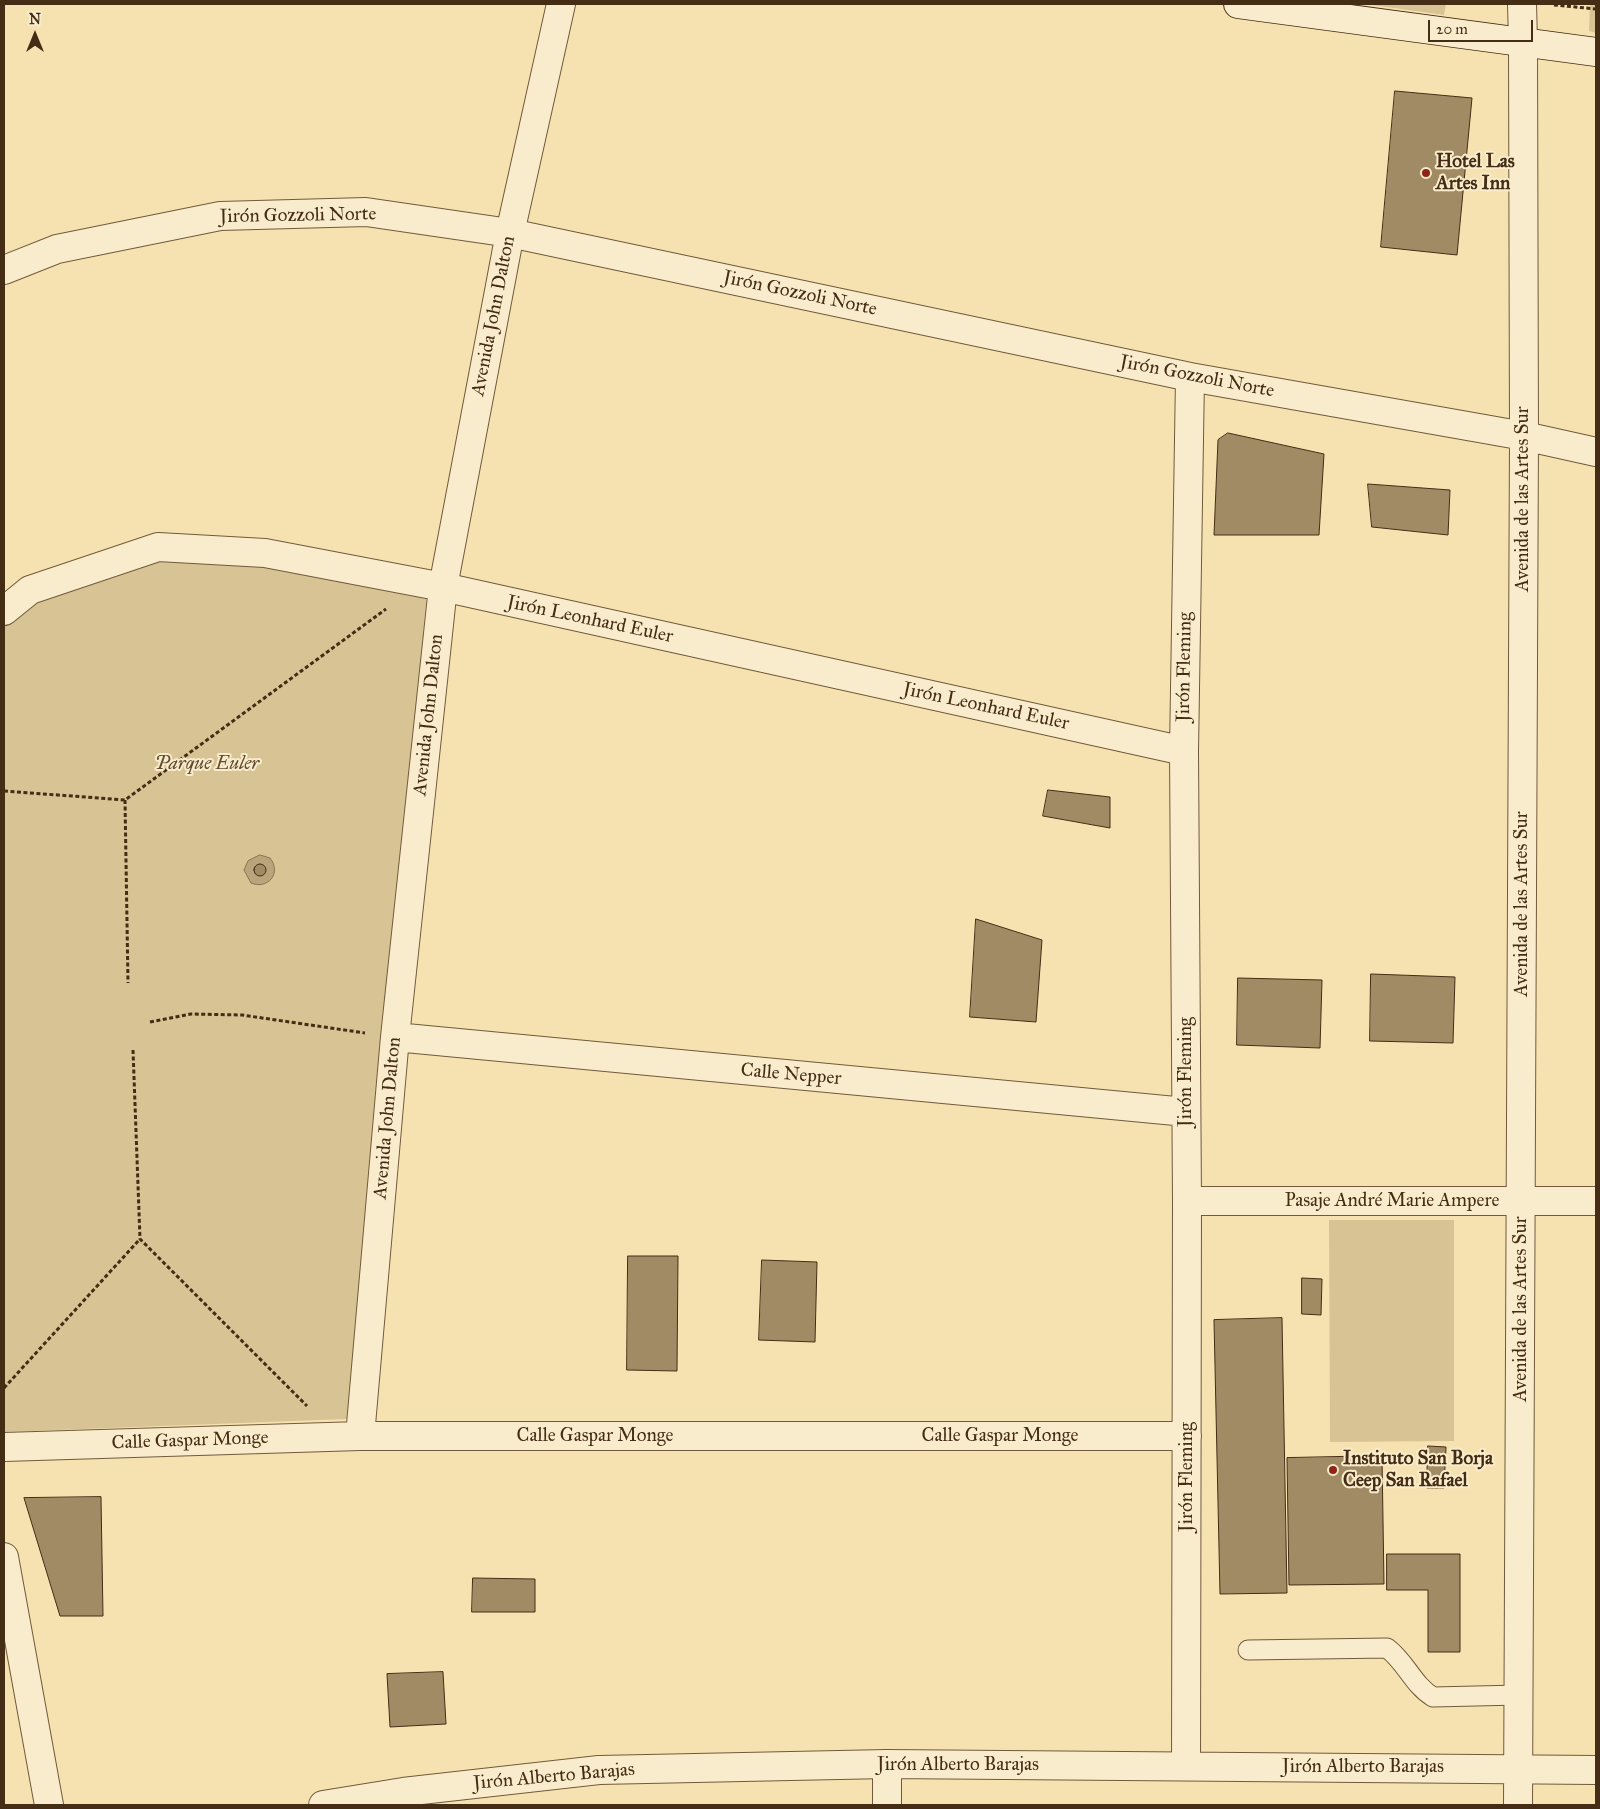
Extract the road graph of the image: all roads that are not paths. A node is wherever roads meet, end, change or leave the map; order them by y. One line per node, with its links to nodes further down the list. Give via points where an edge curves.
1 (561, 4): 6 (street, Avenida John Dalton)
2 (1238, 4): 4 (street)
3 (1535, 4): 4 (street, Avenida de las Artes Sur)
4 (1523, 41): 5 (street); 9 (street, Avenida de las Artes Sur)
5 (1596, 52)
6 (510, 233): 7 (street, Jirón Gozzoli Norte, via 366,212 220,216 57,249); 8 (street, Jirón Gozzoli Norte); 11 (street, Avenida John Dalton)
7 (4, 270)
8 (1190, 377): 9 (street, Jirón Gozzoli Norte); 13 (street, Jirón Fleming)
9 (1524, 436): 10 (street, Jirón Gozzoli Norte); 17 (street, Avenida de las Artes Sur)
10 (1596, 452)
11 (432, 585): 12 (street, Jirón Leonhard Euler, via 265,553 158,547 30,590); 13 (street, Jirón Leonhard Euler); 14 (street, Avenida John Dalton)
12 (4, 611)
13 (1184, 751): 15 (street, Jirón Fleming)
14 (395, 1037): 15 (street, Calle Nepper); 19 (street, Avenida John Dalton)
15 (1186, 1112): 16 (street, Jirón Fleming)
16 (1187, 1201): 17 (street, Pasaje André Marie Ampere); 20 (street, Jirón Fleming)
17 (1521, 1201): 18 (street, Pasaje André Marie Ampere); 24 (street, Avenida de las Artes Sur)
18 (1596, 1201)
19 (349, 1436): 20 (street, Calle Gaspar Monge); 21 (street, Calle Gaspar Monge)
20 (1187, 1436): 26 (street, Jirón Fleming)
21 (4, 1447)
22 (4, 1557): 29 (street)
23 (1248, 1650): 24 (lane, via 1387,1648 1397,1656 1422,1690 1433,1697)
24 (1519, 1695): 28 (street, Avenida de las Artes Sur)
25 (887, 1764): 26 (street, Jirón Alberto Barajas); 30 (street, Jirón Alberto Barajas, via 599,1770 403,1792); 31 (street)
26 (1186, 1766): 28 (street, Jirón Alberto Barajas)
27 (1596, 1770): 28 (street, Jirón Alberto Barajas)
28 (1519, 1771): 32 (street, Avenida de las Artes Sur)
29 (49, 1805)
30 (323, 1805)
31 (887, 1805)
32 (1518, 1805)

